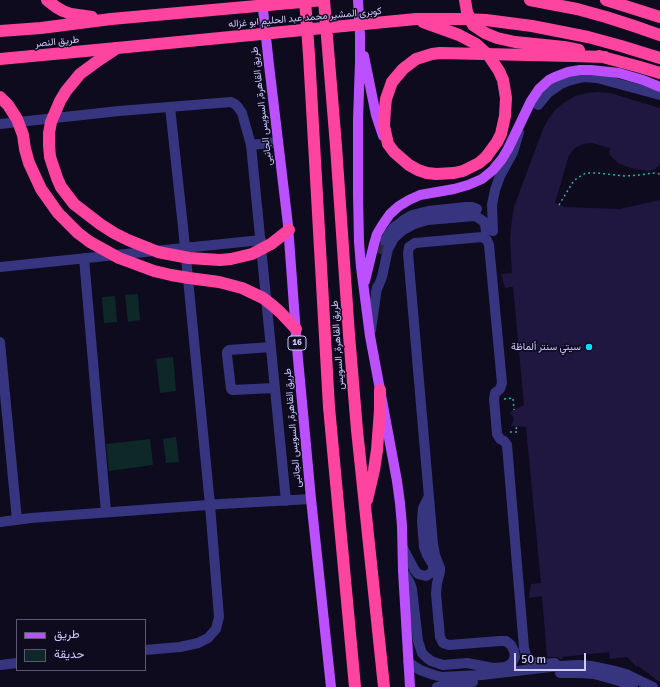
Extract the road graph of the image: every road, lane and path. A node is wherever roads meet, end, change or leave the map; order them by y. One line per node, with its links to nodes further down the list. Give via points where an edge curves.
1 (48, 0): 10 (highway, via 71,14)
2 (262, 0): 27 (main road, طريق القاهرة, السويس الجانبى / 16)
3 (305, 0): 66 (highway, طريق القاهرة, السويس, via 329,407)
4 (324, 0): 10 (highway, كوبرى المشير محمد عبد الحليم ابو غزاله, bridge); 54 (highway, طريق القاهرة, السويس)
5 (358, 0): 13 (main road)
6 (465, 0): 16 (highway, via 473,25 497,38 564,47)
7 (530, 0): 14 (highway, via 598,15)
8 (606, 0): 9 (highway)
9 (660, 17)
10 (111, 19): 12 (highway, طريق النصر)
11 (416, 19): 15 (highway, كوبرى المشير محمد عبد الحليم ابو غزاله, bridge); 17 (highway, كوبرى المشير محمد عبد الحليم ابو غزاله, bridge, via 486,20 532,26 588,37); 28 (highway, bridge, via 468,39 483,49 492,60 504,84 506,98 501,134 486,157 471,167 454,173 436,174 418,170 401,159)
12 (0, 31)
13 (360, 35): 28 (main road, via 376,115); 40 (main road, via 357,157)
14 (660, 35)
15 (117, 48): 18 (highway, طريق النصر); 33 (highway, bridge, via 80,74 60,101 51,122 49,145 53,168 61,187 74,204 100,224 128,240 158,252 189,258 220,260 241,257 262,250)
16 (605, 57): 19 (highway); 28 (highway, via 440,53 424,56 409,63 392,82 384,113)
17 (660, 58)
18 (0, 59)
19 (660, 73)
20 (660, 87): 25 (main road, via 619,73 580,70 561,74 539,89)
21 (660, 95): 23 (street, via 584,77 561,84 548,93)
22 (0, 97): 42 (highway, bridge, via 17,119 29,163 41,189 58,213 78,233 113,255 148,269 242,288 272,305)
23 (538, 105)
24 (170, 107): 26 (street); 29 (street, via 231,102 242,113); 36 (street)
25 (521, 121): 40 (main road, via 502,159 482,179 454,189 420,195 390,214 374,244); 41 (street, via 513,152 495,190 490,231 483,221 474,216 428,220 414,224 394,238 388,249)
26 (0, 124)
27 (278, 142): 29 (street); 33 (main road, طريق القاهرة, السويس الجانبى / 16)
28 (388, 144)
29 (251, 145): 34 (street)
30 (660, 174): 31 (path, via 586,174 573,182)
31 (559, 205)
32 (477, 209): 35 (street, via 466,207 412,215 393,228)
33 (289, 230): 42 (main road, طريق القاهرة, السويس الجانبى / 16)
34 (261, 240): 36 (street); 45 (street)
35 (385, 241)
36 (185, 248): 38 (street); 53 (street)
37 (381, 254): 41 (street)
38 (84, 258): 39 (street); 55 (street)
39 (0, 267)
40 (363, 291): 43 (main road)
41 (376, 292): 43 (street)
42 (296, 329): 51 (main road, طريق القاهرة, السويس الجانبى / 16)
43 (370, 336): 47 (main road)
44 (0, 342): 56 (street)
45 (271, 347): 46 (street); 46 (street, via 229,350 227,355 233,391)
46 (275, 388): 52 (street)
47 (380, 390): 54 (highway, via 377,450); 58 (main road, via 397,481)
48 (494, 400): 49 (path, via 513,398); 50 (street, via 495,393 502,384 488,242 480,237 412,245 408,253); 64 (street, via 497,434 507,445 526,655 534,662 545,664 580,663)
49 (514, 410)
50 (429, 496): 58 (street, via 423,508 422,521 424,547 433,565 431,573 426,576 418,574); 59 (street, via 434,550 440,568 436,594 441,640 449,645 506,641 514,651 512,663 506,667 493,668 467,663 443,665 426,658 419,647 412,589)
51 (311, 499): 52 (street); 65 (main road, طريق القاهرة, السويس الجانبى / 16)
52 (286, 501): 53 (street)
53 (210, 505): 55 (street); 60 (street, via 219,616 216,629 208,638 198,643)
54 (365, 509): 67 (highway, طريق القاهرة, السويس)
55 (106, 512): 56 (street)
56 (17, 520): 57 (street)
57 (0, 522)
58 (403, 548): 59 (main road)
59 (403, 572): 61 (main road)
60 (146, 650)
61 (408, 662): 64 (street, via 434,676 482,675 560,666); 68 (main road)
62 (16, 663): 63 (street)
63 (0, 665)
64 (591, 666): 71 (street, via 615,670)
65 (331, 687)
66 (355, 687)
67 (384, 687)
68 (410, 687)
69 (437, 687): 70 (street, via 567,672 594,674)
70 (633, 687)
71 (652, 687)

